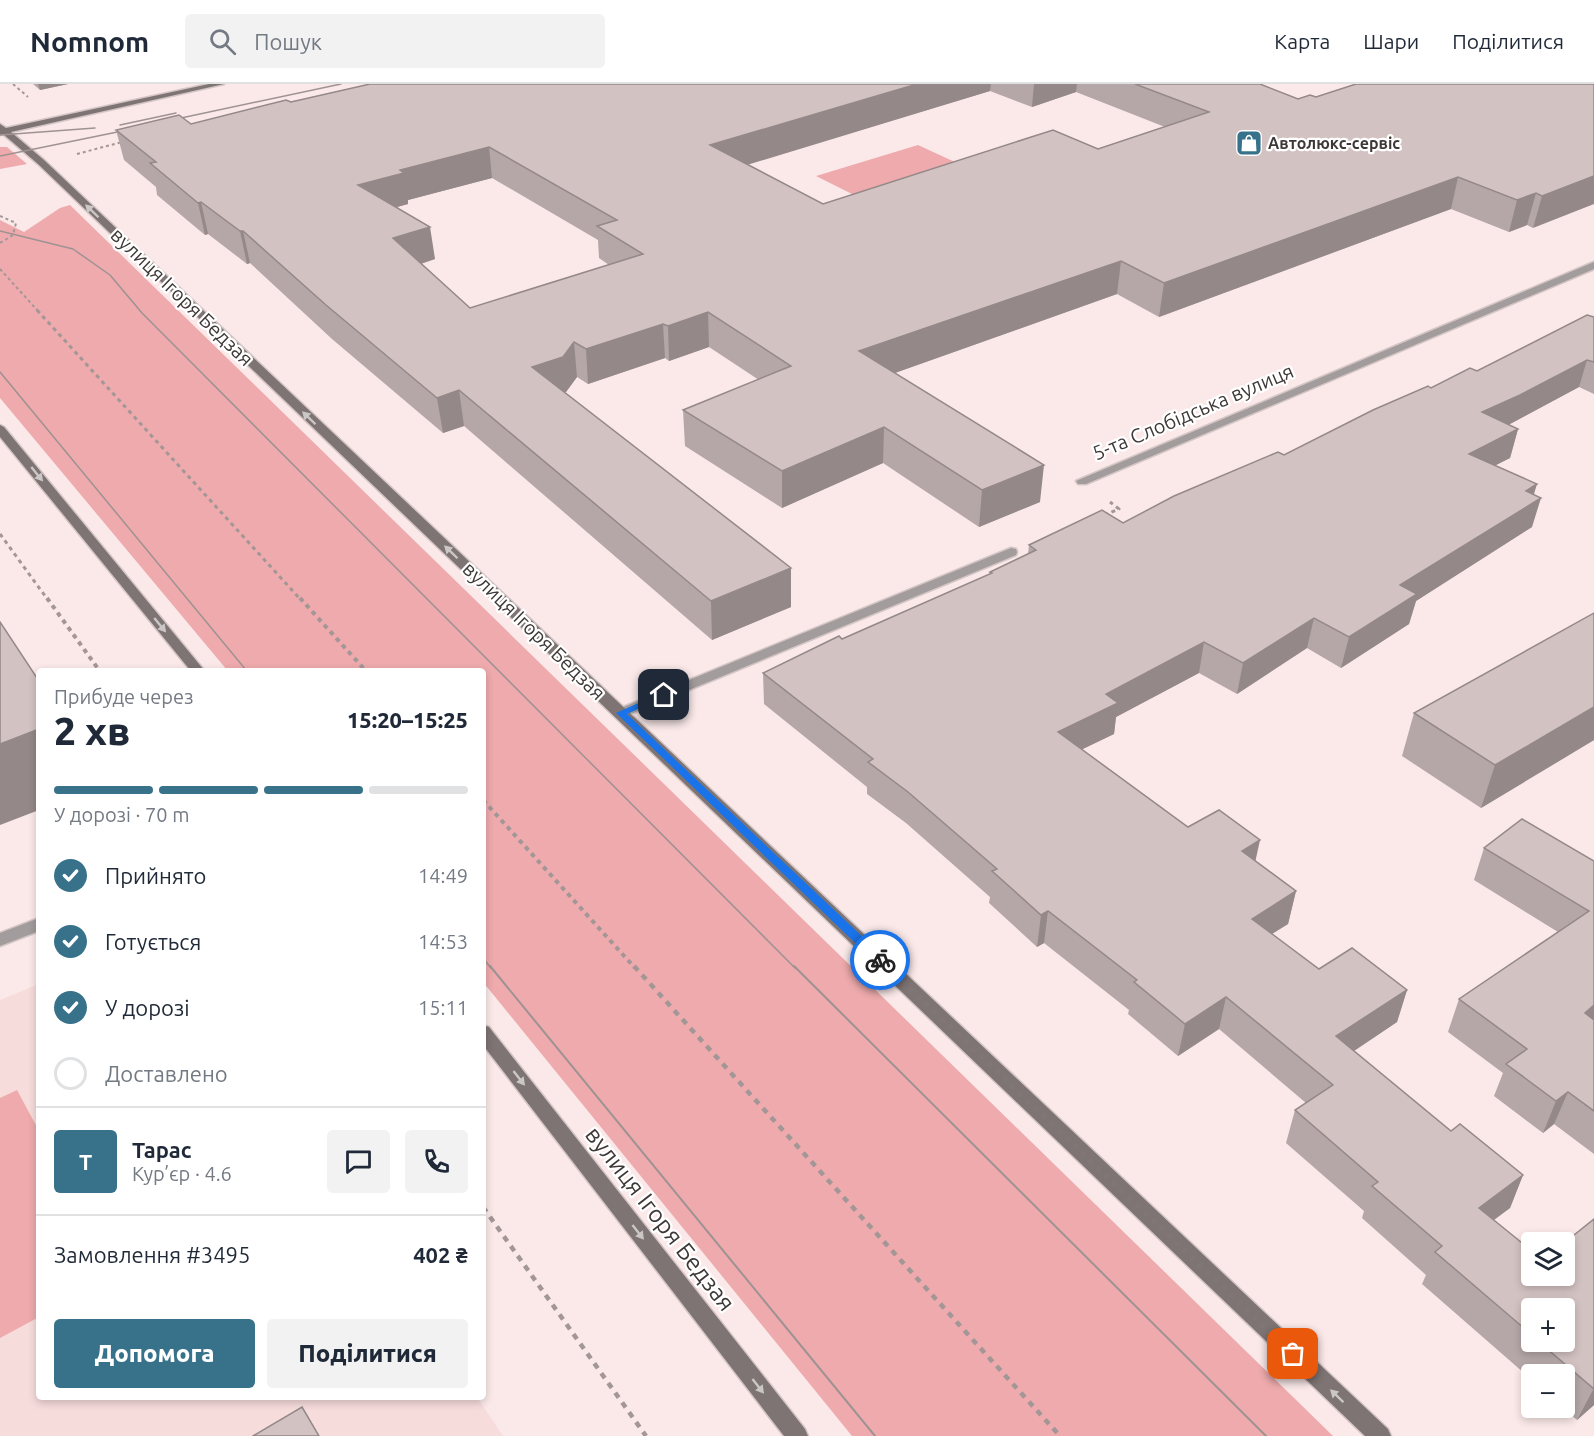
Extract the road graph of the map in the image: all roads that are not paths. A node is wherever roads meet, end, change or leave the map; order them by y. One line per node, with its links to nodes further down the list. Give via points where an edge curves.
1 (220, 84): 2 (street)
2 (2, 130): 8 (street, вулиця Ігоря Бедзая, one-way to 2)
3 (1594, 266): 5 (street, 5-та Слобідська вулиця)
4 (0, 429): 7 (street, one-way to 7)
5 (1082, 482)
6 (1011, 552): 8 (street)
7 (195, 668)
8 (621, 713): 13 (street, вулиця Ігоря Бедзая, one-way to 8)
9 (36, 925): 10 (street)
10 (0, 940)
11 (486, 1036): 12 (street, вулиця Ігоря Бедзая, one-way to 12)
12 (797, 1436)
13 (1380, 1436)

